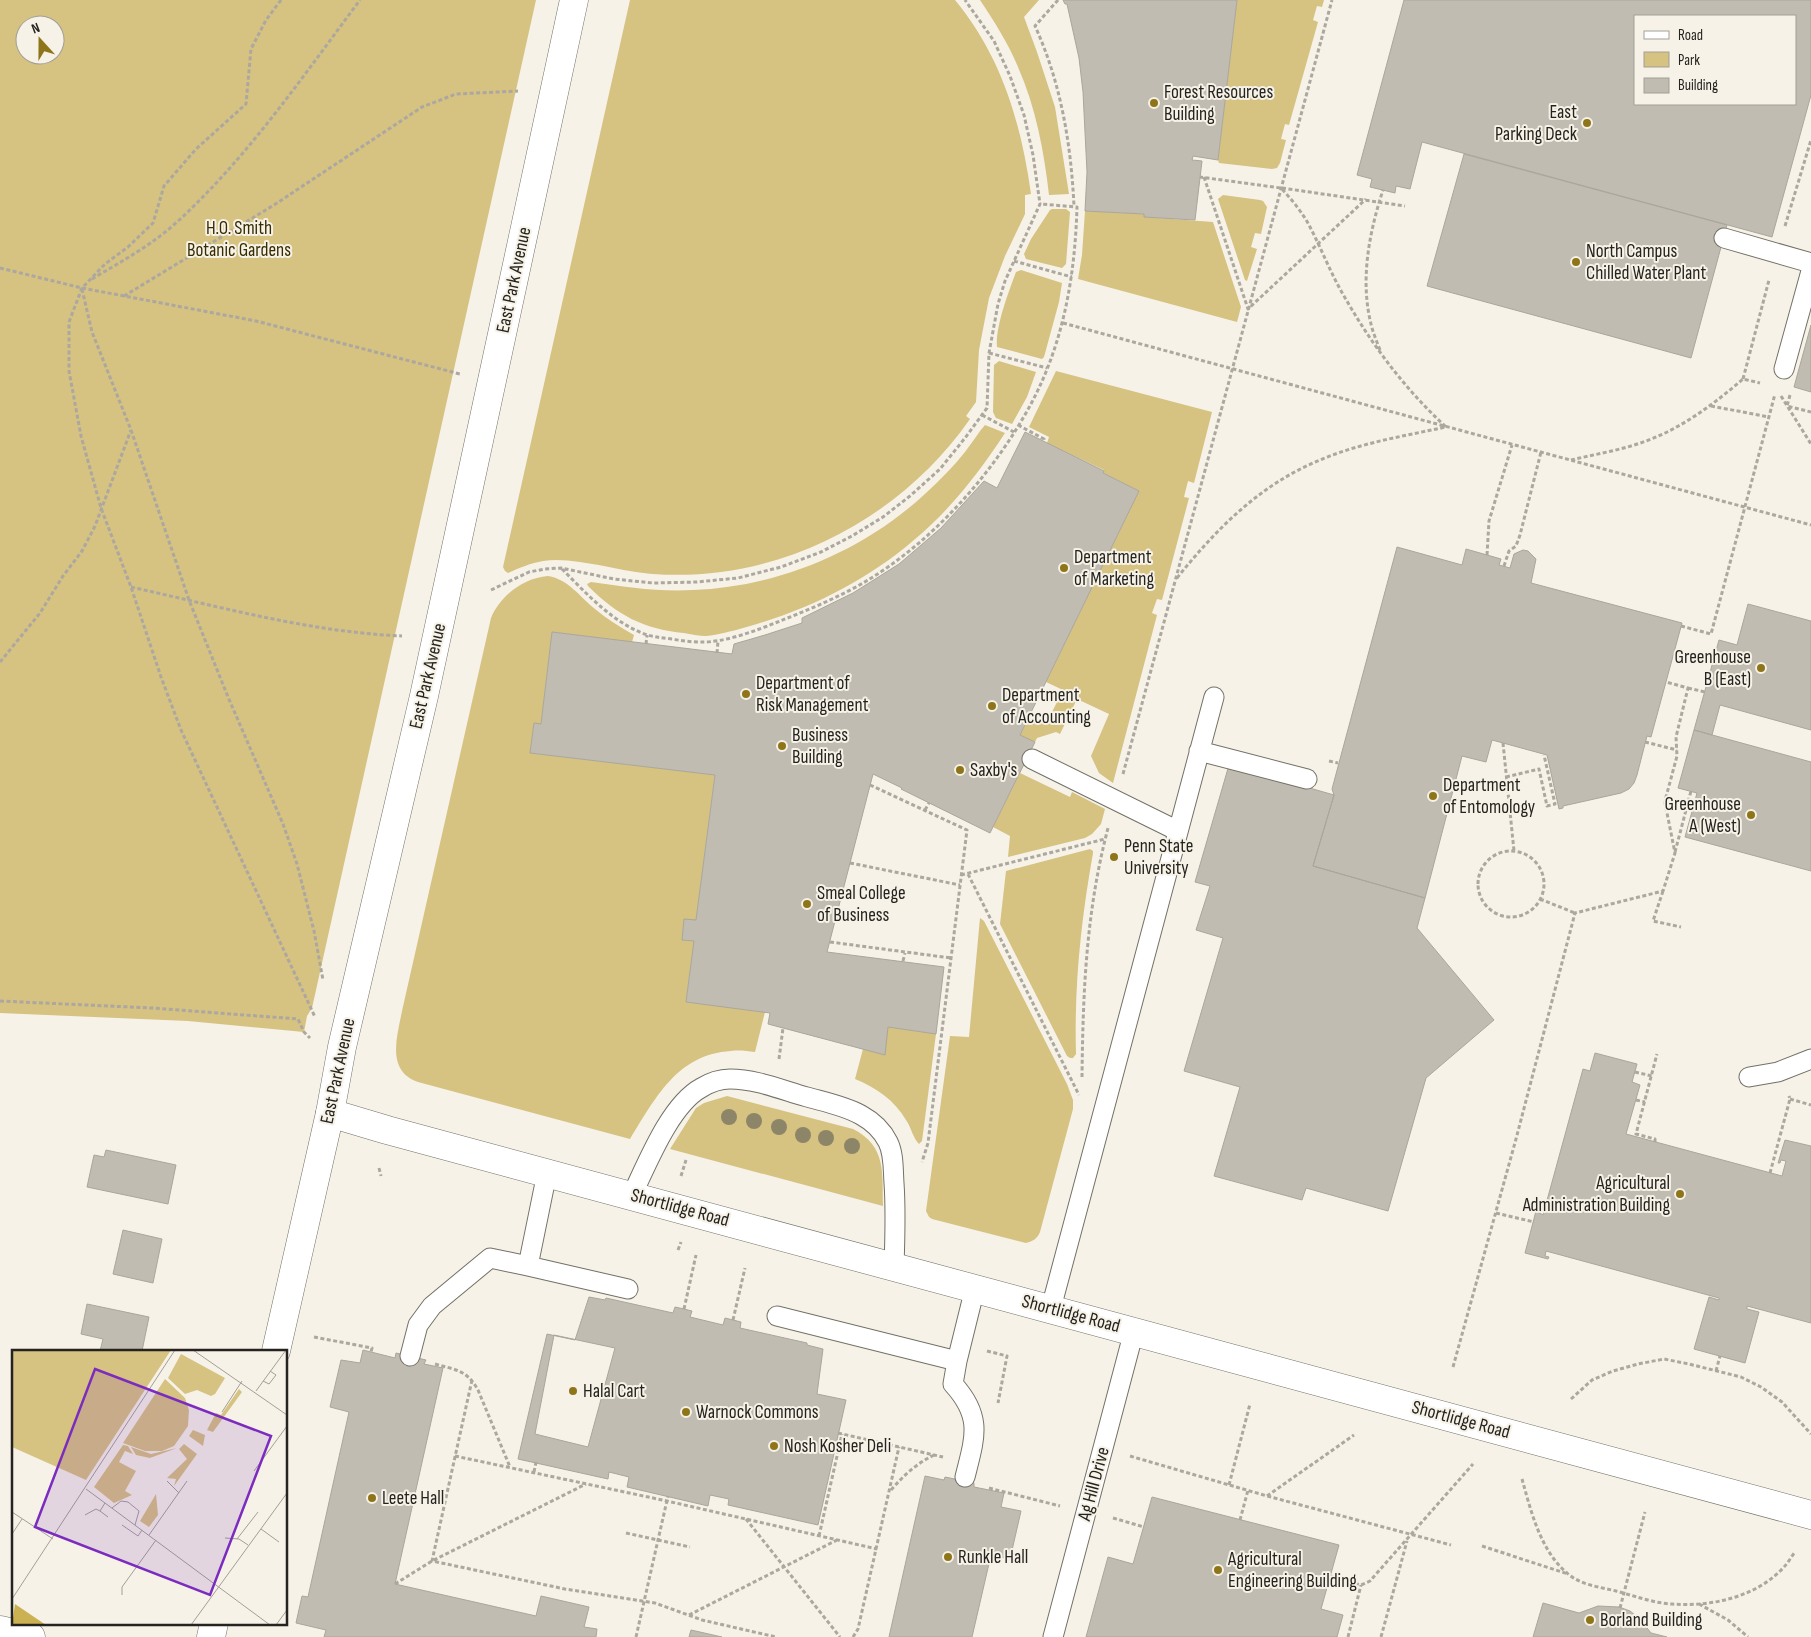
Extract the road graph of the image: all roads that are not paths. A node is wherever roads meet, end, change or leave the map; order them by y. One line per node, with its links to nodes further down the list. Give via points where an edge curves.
1 (574, 0): 13 (street, East Park Avenue, via 424,696 342,1047)
2 (1724, 238): 3 (lane)
3 (1811, 263)
4 (1811, 271): 5 (lane)
5 (1784, 369)
6 (1214, 697): 7 (lane)
7 (1199, 751): 9 (lane); 10 (lane)
8 (1032, 759): 10 (lane)
9 (1308, 779)
10 (1178, 831): 20 (lane)
11 (1811, 1059): 12 (lane, via 1778,1072)
12 (1749, 1077)
13 (330, 1112): 14 (street, Shortlidge Road); 23 (street, East Park Avenue)
14 (547, 1173): 15 (street, Shortlidge Road); 16 (lane)
15 (632, 1195): 17 (street, Shortlidge Road); 17 (lane, via 677,1110 689,1097 715,1082 729,1079 752,1081 860,1114 882,1132 893,1156)
16 (528, 1266): 19 (lane); 24 (lane, via 490,1258 432,1306 418,1325)
17 (894, 1266): 18 (street, Shortlidge Road)
18 (975, 1288): 20 (street, Shortlidge Road); 25 (lane)
19 (628, 1289)
20 (1051, 1308): 22 (street, Shortlidge Road)
21 (777, 1316): 25 (lane)
22 (1134, 1331): 27 (street, Shortlidge Road); 32 (lane, Ag Hill Drive)
23 (276, 1350)
24 (410, 1356)
25 (957, 1361): 26 (lane, via 953,1384 972,1412 974,1427)
26 (965, 1477)
27 (1811, 1515)
28 (214, 1624): 31 (street)
29 (0, 1630): 30 (street)
30 (31, 1637)
31 (211, 1637)
32 (1053, 1637)

